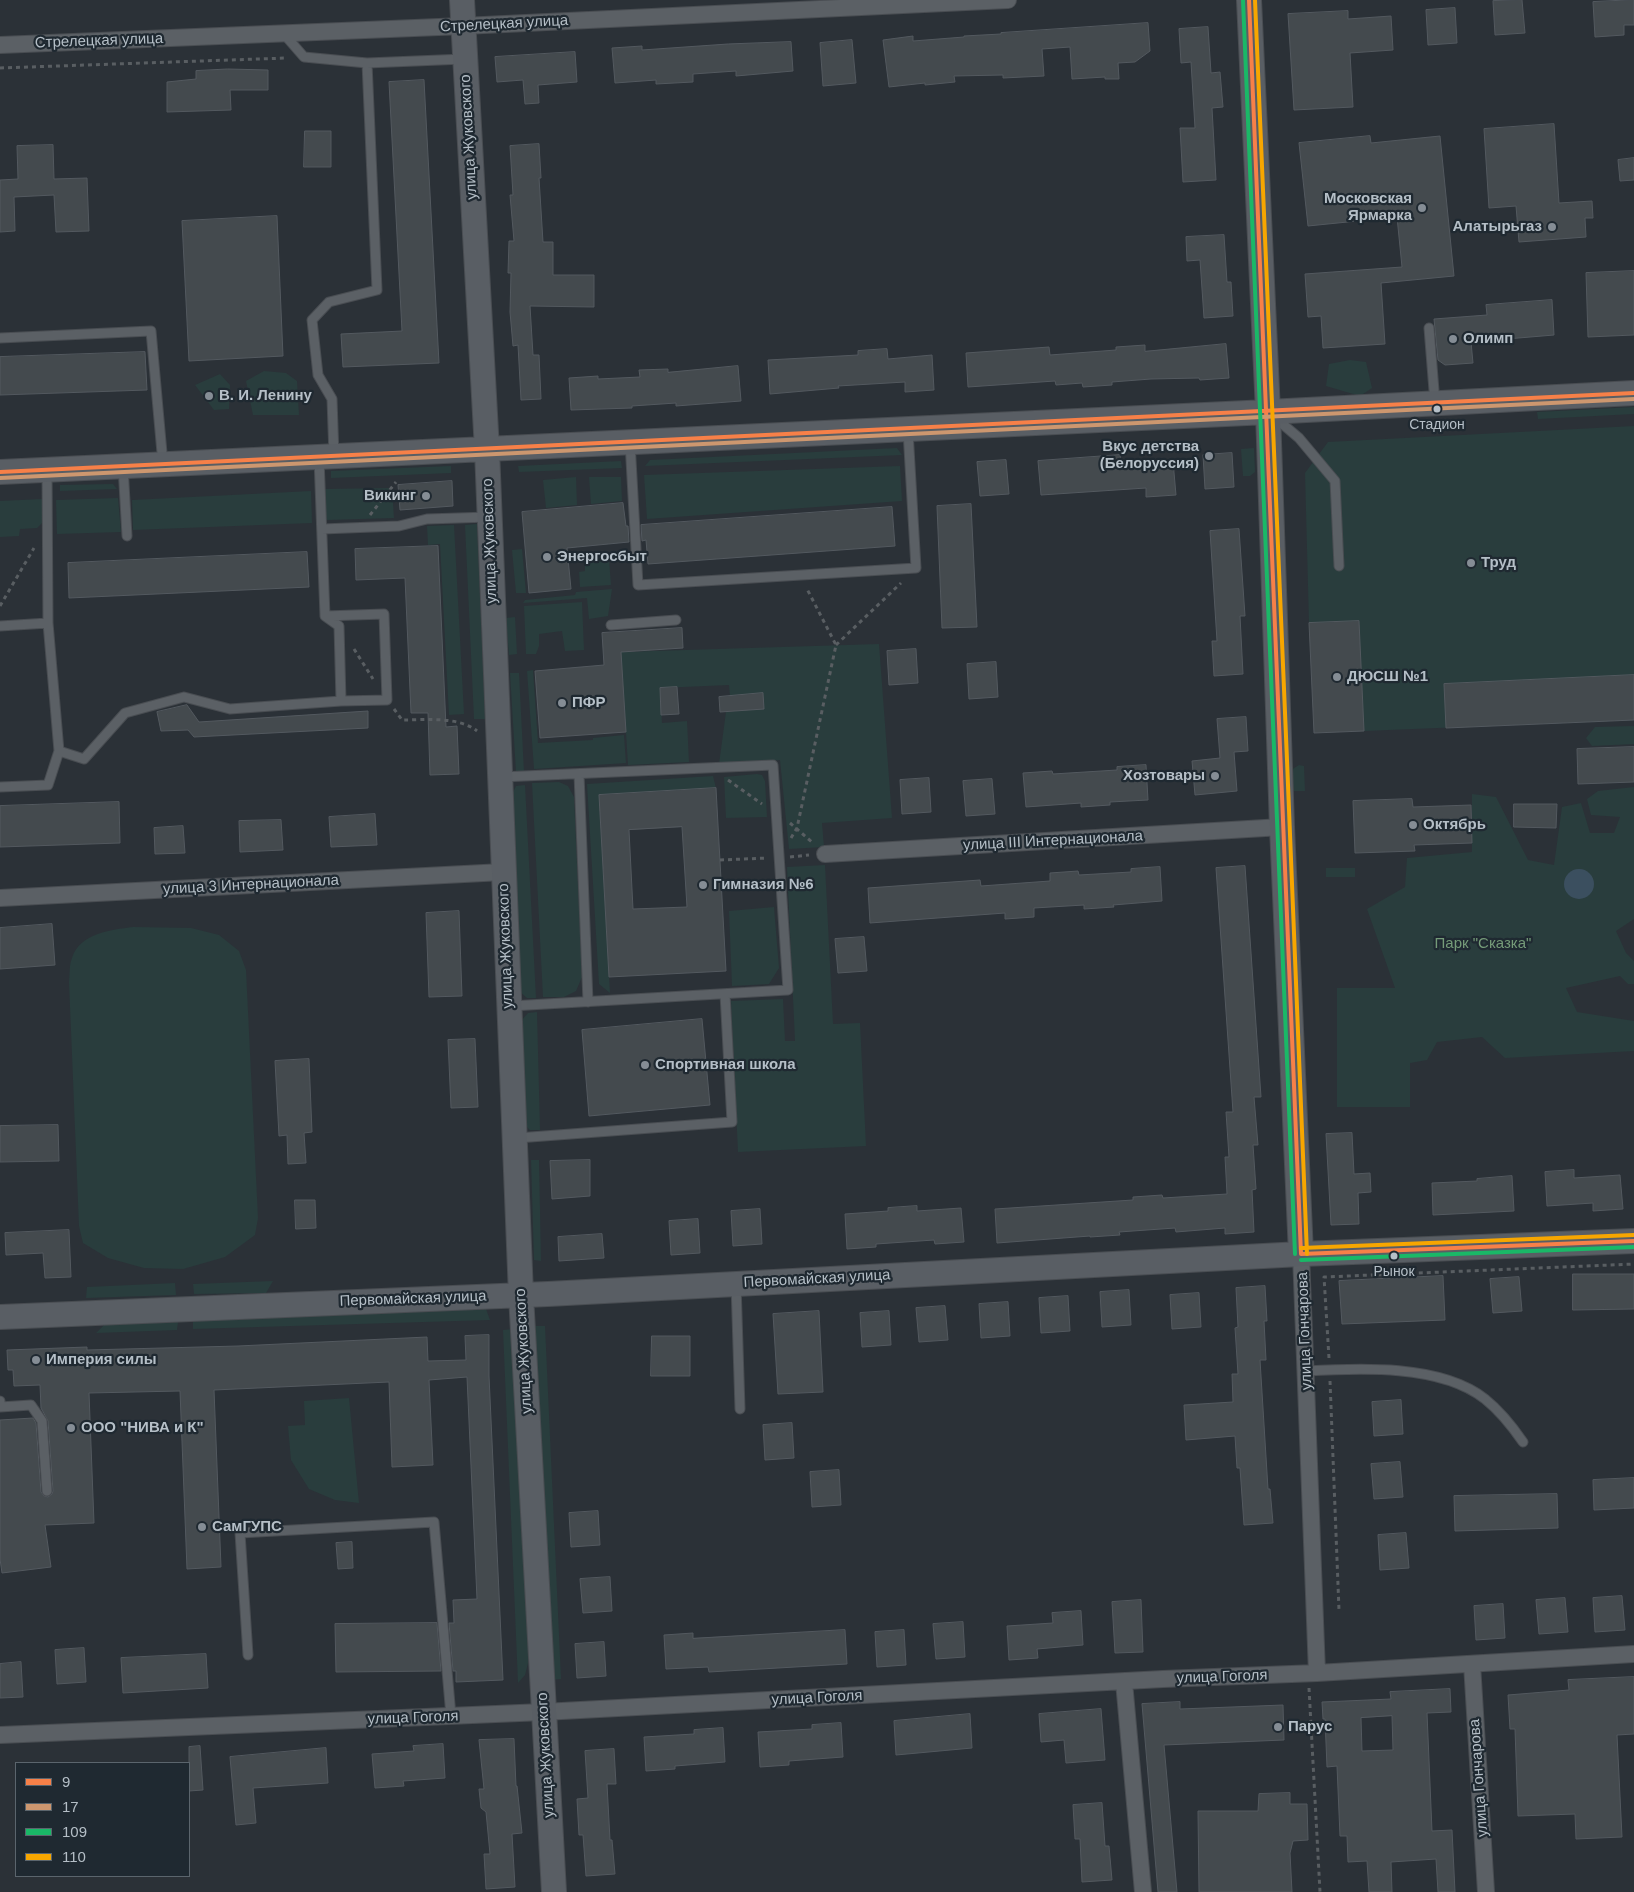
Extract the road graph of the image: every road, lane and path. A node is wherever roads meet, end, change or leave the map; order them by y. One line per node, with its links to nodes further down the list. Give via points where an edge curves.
1 (462, 0): 4 (street, улица Жуковского)
2 (1008, 0): 4 (street, Стрелецкая улица)
3 (1249, 0): 15 (street, улица Гончарова)
4 (463, 26): 5 (street, Стрелецкая улица); 8 (street, улица Жуковского)
5 (284, 34): 6 (street, Стрелецкая улица); 7 (lane)
6 (0, 45)
7 (304, 57): 9 (lane); 10 (path)
8 (464, 59): 9 (lane); 18 (street, улица Жуковского)
9 (367, 63): 19 (lane, via 377,290 329,302 312,320 318,375 332,399)
10 (0, 68)
11 (1429, 328): 14 (lane)
12 (0, 338): 20 (lane, via 151,331)
13 (1634, 393): 14 (street)
14 (1435, 403): 15 (street)
15 (1268, 412): 16 (street); 30 (lane, via 1299,438 1335,481); 48 (street, улица Гончарова)
16 (908, 428): 17 (street); 31 (lane)
17 (630, 442): 18 (street); 32 (lane, via 638,585)
18 (486, 450): 19 (street); 25 (street, улица Жуковского)
19 (326, 457): 20 (street); 27 (lane)
20 (162, 464): 21 (street)
21 (124, 466): 22 (street); 28 (lane)
22 (48, 470): 23 (street); 36 (lane)
23 (0, 472)
24 (396, 482): 26 (path)
25 (489, 517): 26 (lane, via 427,519 398,526); 43 (street, улица Жуковского)
26 (359, 528): 27 (lane)
27 (322, 529): 34 (lane)
28 (127, 536)
29 (38, 540): 33 (path)
30 (1338, 566)
31 (916, 568): 32 (lane); 40 (path)
32 (800, 575): 40 (path)
33 (0, 606)
34 (325, 616): 39 (lane); 41 (lane, via 384,614)
35 (676, 620): 37 (lane)
36 (48, 623): 38 (lane); 44 (lane)
37 (611, 625)
38 (0, 626)
39 (339, 626): 41 (path); 42 (lane)
40 (836, 645): 50 (path, via 797,828)
41 (387, 700): 42 (lane); 43 (path, via 402,720 470,725)
42 (340, 702): 44 (lane, via 230,709 184,696 125,712 84,759)
43 (498, 746): 46 (street, улица Жуковского)
44 (59, 751): 47 (lane, via 48,785)
45 (579, 774): 46 (lane); 50 (lane, via 773,765); 54 (lane)
46 (499, 777): 51 (street, улица Жуковского)
47 (0, 787)
48 (1282, 827): 49 (street, улица III Интернационала); 58 (street, улица Гончарова)
49 (824, 854)
50 (779, 858): 53 (lane, via 788,990)
51 (503, 872): 52 (street, улица 3 Интернационала); 55 (street, улица Жуковского)
52 (0, 898)
53 (725, 994): 54 (lane); 56 (lane, via 732,1122)
54 (588, 1002): 55 (lane)
55 (508, 1006): 56 (street, улица Жуковского)
56 (514, 1139): 60 (street, улица Жуковского)
57 (1634, 1241): 58 (street, Первомайская улица)
58 (1302, 1254): 59 (street, Первомайская улица); 62 (street, улица Гончарова)
59 (736, 1284): 60 (street, Первомайская улица); 64 (lane)
60 (520, 1295): 61 (street, Первомайская улица); 72 (street, улица Жуковского)
61 (0, 1317)
62 (1306, 1370): 65 (lane, via 1378,1369 1457,1382 1484,1398 1506,1419); 70 (street, улица Гончарова)
63 (0, 1401): 66 (lane, via 0,1407 31,1405 42,1421)
64 (740, 1409)
65 (1523, 1442)
66 (47, 1491)
67 (1634, 1654): 69 (street, улица Гоголя)
68 (248, 1655): 73 (lane, via 240,1533 434,1522)
69 (1472, 1664): 70 (street, улица Гоголя); 78 (street, улица Гончарова)
70 (1313, 1680): 71 (street, улица Гоголя); 77 (path)
71 (1124, 1682): 72 (street, улица Гоголя); 76 (street)
72 (543, 1712): 73 (street, улица Гоголя); 75 (street, улица Жуковского)
73 (450, 1716): 74 (street, улица Гоголя)
74 (0, 1735)
75 (554, 1892)
76 (1143, 1892)
77 (1320, 1892)
78 (1486, 1892)

